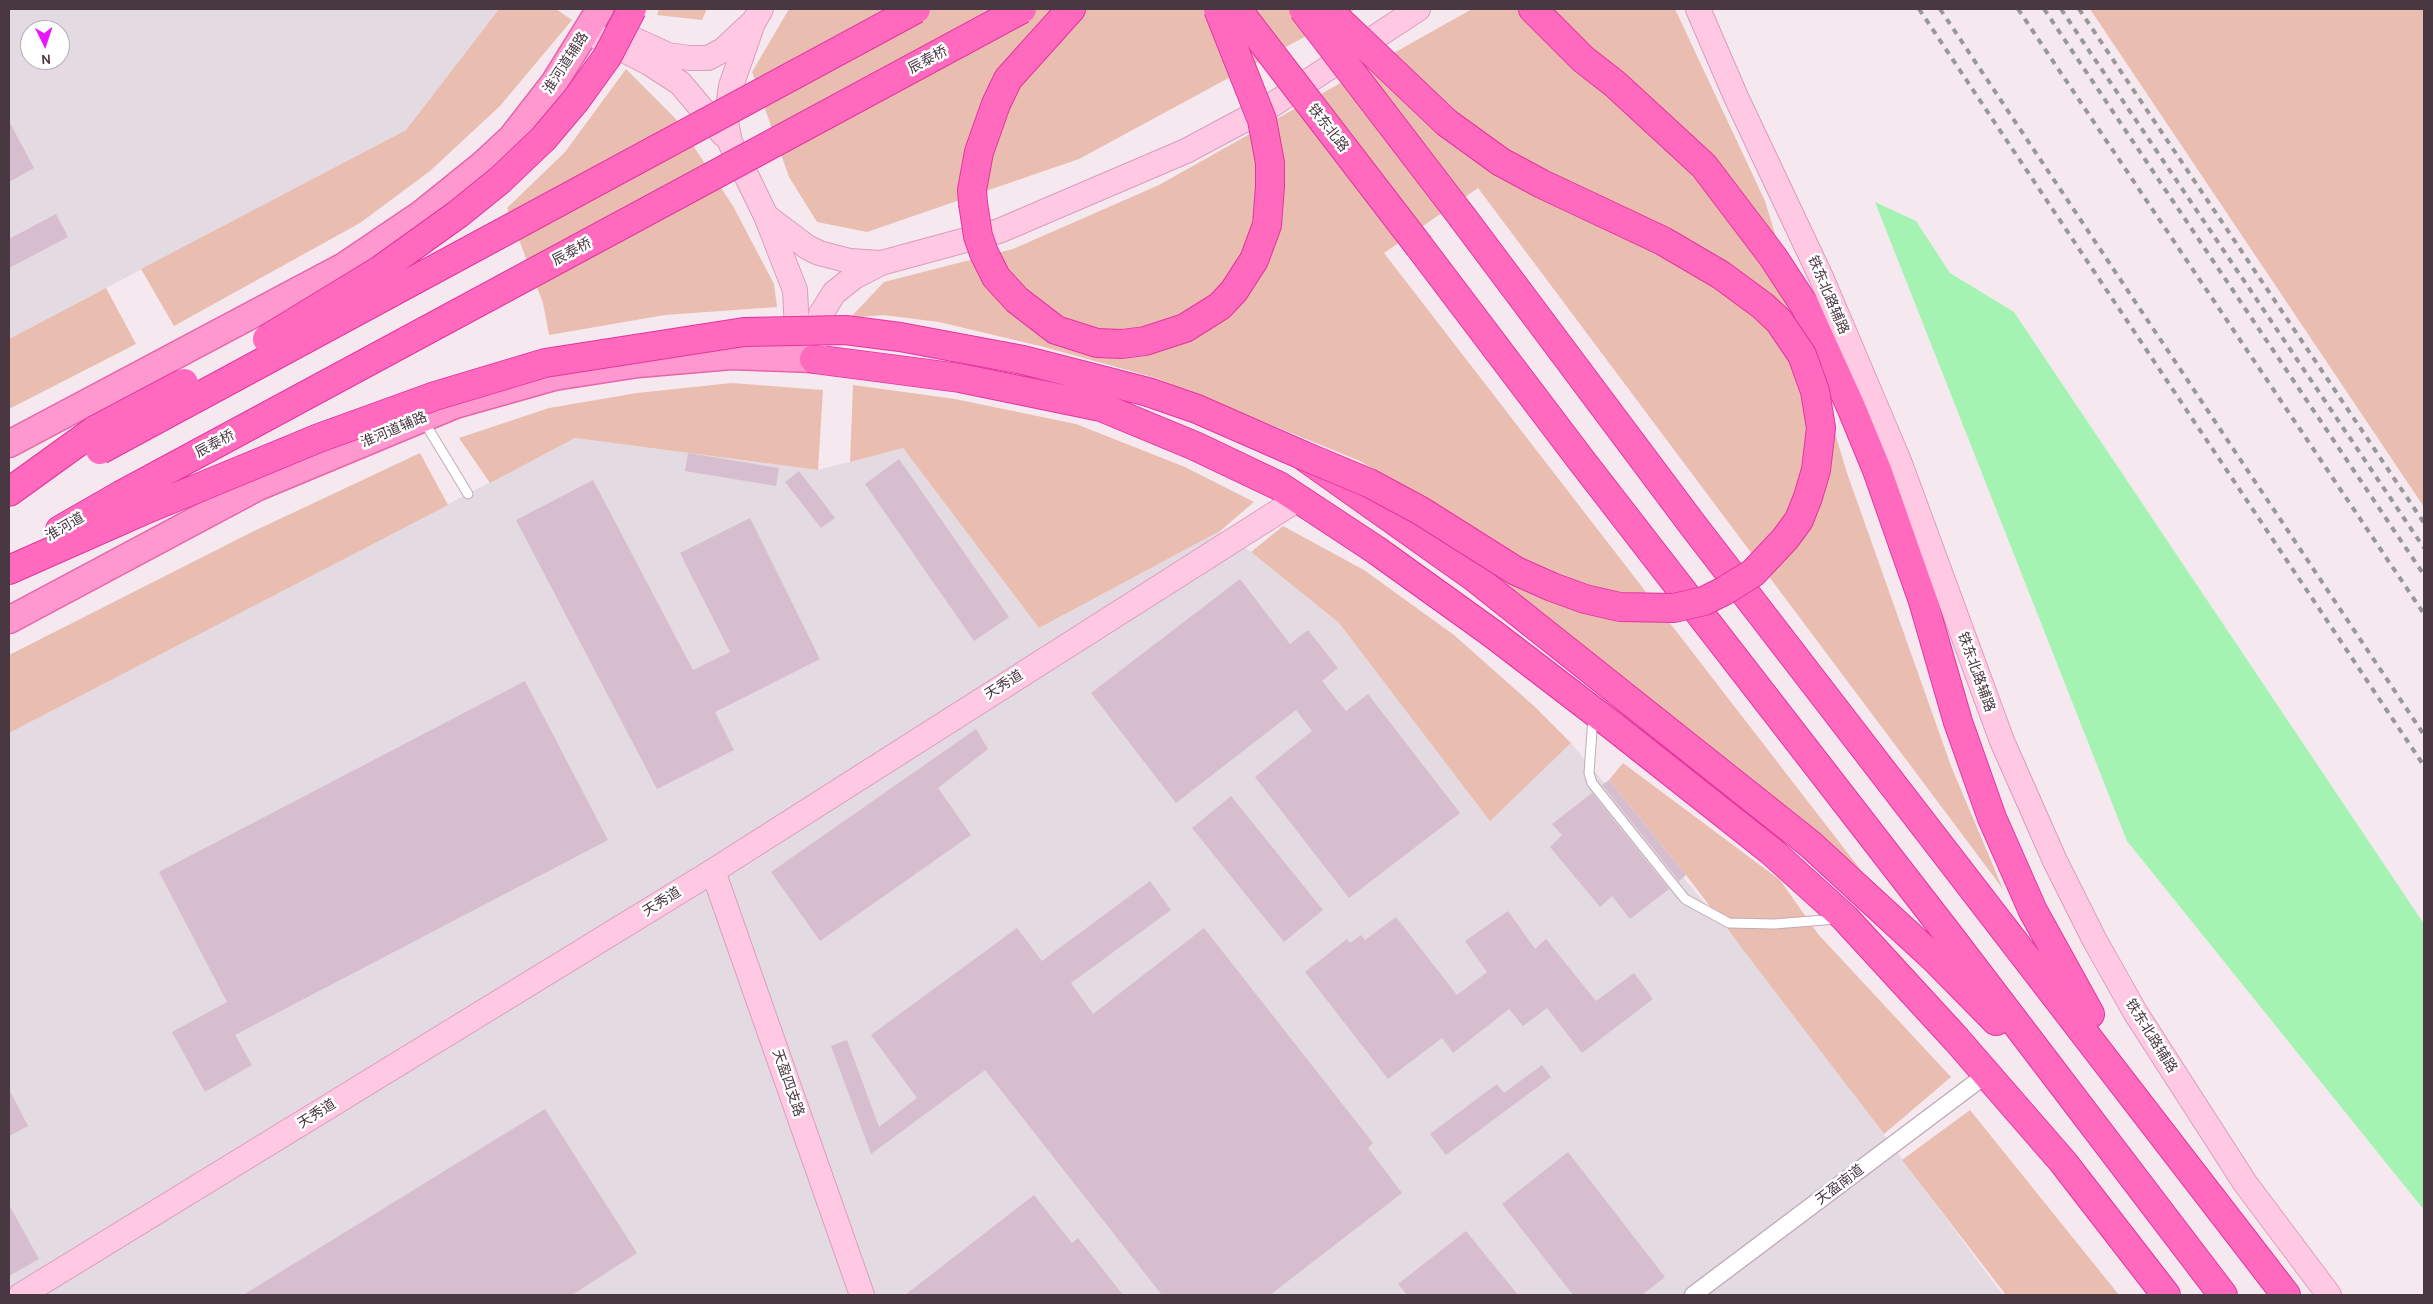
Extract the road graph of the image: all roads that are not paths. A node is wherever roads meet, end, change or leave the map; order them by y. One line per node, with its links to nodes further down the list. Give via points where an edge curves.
1 (632, 9): 19 (highway, bridge, via 607,57 543,140 458,214 380,270)
2 (916, 9): 19 (highway, bridge)
3 (1022, 9): 26 (highway, 辰泰桥, bridge)
4 (1071, 9): 5 (highway, bridge, via 1018,66 996,104 975,169 972,190 975,218 984,253 993,271 1022,305 1056,330 1091,341 1122,344 1185,328 1220,306 1244,276 1266,226 1270,186 1268,145 1262,120)
5 (1218, 9)
6 (1236, 9): 34 (highway, 铁东北路, bridge)
7 (1303, 9): 35 (highway, bridge, via 1698,532)
8 (1327, 9): 21 (highway, bridge, via 1447,122 1494,157 1542,184 1663,241 1721,275 1763,306 1779,321 1802,355 1820,409 1820,435 1816,470 1799,520 1770,558 1724,591 1704,601 1674,608 1620,607 1552,587 1516,571 1421,511 1369,483)
9 (1418, 9): 16 (street, via 1272,105 1186,151 999,231)
10 (1533, 9): 35 (highway, via 1704,166 1773,257 1804,306 1848,398 1877,470 1924,601 1958,722 1992,818 2033,912 2077,992)
11 (1698, 9): 42 (street, 铁东北路辅路, via 1821,277 1898,461 2002,741 2064,878 2135,1012 2245,1183)
12 (757, 16): 13 (street, via 723,50 708,58 668,55); 14 (street, via 736,67 728,100 726,122)
13 (594, 20): 14 (street, via 649,64 680,83); 20 (main road, 淮河道辅路, via 543,99 512,136 421,214 344,266)
14 (730, 142): 15 (street)
15 (766, 216): 16 (street, via 819,253 850,261); 17 (street, via 795,290)
16 (881, 263): 17 (street, via 844,284 828,302)
17 (806, 359): 18 (main road, 淮河道辅路, via 731,356 638,364 554,377 455,405); 25 (highway, via 960,378 1100,407 1204,450 1279,486)
18 (422, 418): 23 (lane); 29 (main road, 淮河道辅路, via 258,487)
19 (97, 440): 22 (highway); 24 (highway)
20 (9, 444)
21 (1302, 455): 26 (highway, bridge, via 1206,412 1148,392 1022,360 846,330 744,332 545,363 435,396); 34 (highway, bridge, via 1474,577 1810,844 1935,960)
22 (9, 492)
23 (468, 494)
24 (9, 498)
25 (1298, 499): 30 (highway, via 1493,634); 31 (street, 天秀道)
26 (130, 503): 27 (highway, 淮河道); 28 (highway)
27 (9, 560)
28 (9, 570)
29 (9, 620)
30 (1594, 712): 32 (highway, via 1771,851); 32 (lane, via 1589,773 1592,783 1685,899 1729,924)
31 (713, 871): 36 (street, 天秀道); 37 (street, 天盈四支路)
32 (1845, 918): 33 (highway)
33 (1987, 1074): 38 (street, 天盈南道); 39 (highway, via 2063,1162)
34 (2066, 1091): 40 (highway)
35 (2162, 1132): 41 (highway)
36 (21, 1295)
37 (862, 1295)
38 (1692, 1295)
39 (2166, 1295)
40 (2223, 1295)
41 (2286, 1295)
42 (2329, 1295)

